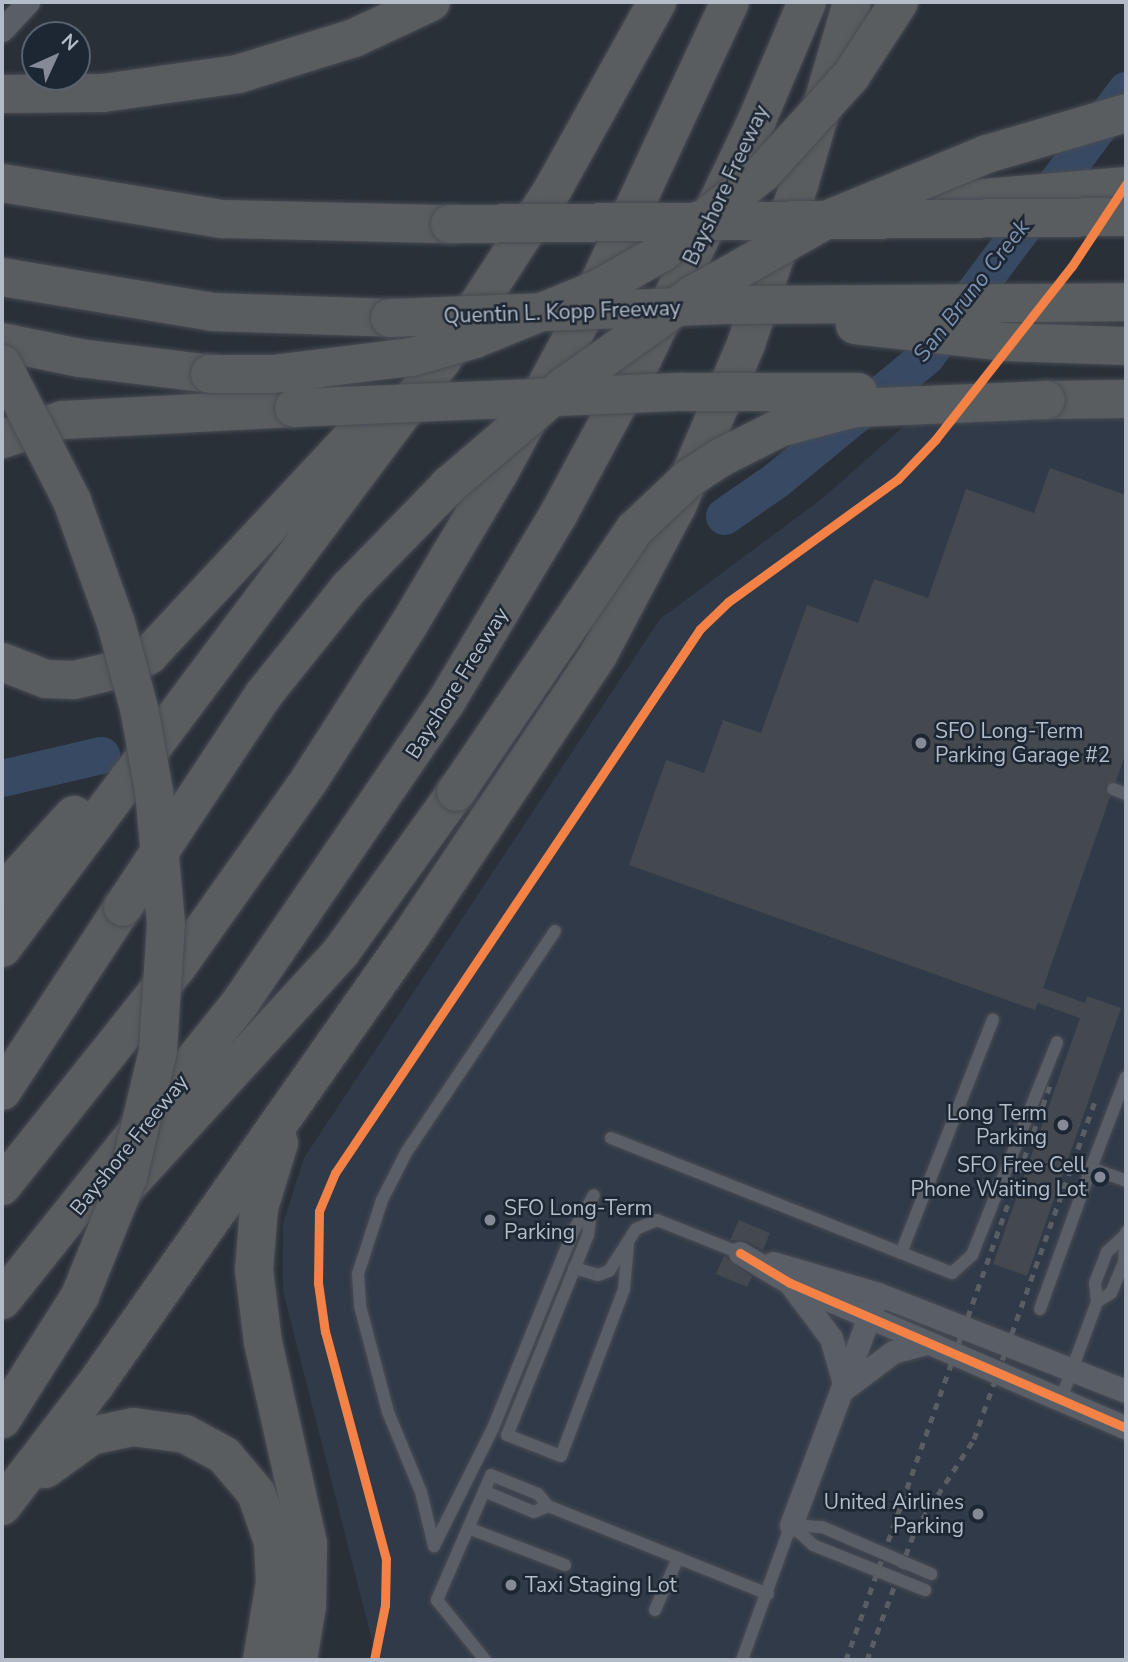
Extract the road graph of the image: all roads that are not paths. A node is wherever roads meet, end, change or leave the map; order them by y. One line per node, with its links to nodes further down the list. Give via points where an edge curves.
1 (28, 2): 8 (street)
2 (431, 2): 9 (highway, via 354,38 238,74 140,90)
3 (657, 2): 11 (highway)
4 (730, 2): 40 (highway, via 573,337 408,626 316,769 185,957)
5 (807, 2): 48 (highway, Bayshore Freeway, via 752,130 643,358 558,515 454,691 242,1000)
6 (852, 2): 32 (highway, via 774,267 677,506 640,581 554,727)
7 (899, 2): 19 (highway, bridge, via 851,76 763,173 661,253 540,316 412,357 273,374 146,368)
8 (2, 30)
9 (13, 95)
10 (1126, 113): 36 (highway, bridge, via 974,158 826,220 693,295 565,386 449,485 349,588 264,694)
11 (586, 131): 25 (highway, via 508,245 411,372 169,637 125,668 74,680 46,679); 26 (highway, via 515,252 442,360)
12 (2, 183): 15 (highway, bridge, via 223,219)
13 (1126, 186): 15 (highway, bridge)
14 (1126, 217): 15 (highway, bridge)
15 (599, 222)
16 (2, 277): 18 (highway, Quentin L. Kopp Freeway, bridge, via 213,312 390,318)
17 (1126, 302): 18 (highway, Quentin L. Kopp Freeway, bridge)
18 (732, 305): 20 (highway, bridge, via 773,316 1004,342)
19 (2, 342)
20 (1126, 346)
21 (2, 364): 58 (highway, bridge, via 67,491 116,623 152,780 166,933 158,1051 128,1177 80,1296)
22 (1126, 399): 23 (highway)
23 (1046, 400): 24 (highway, bridge, via 767,390 63,420); 50 (highway, bridge, via 855,408 782,427 720,457 688,479 635,529 380,903 297,1004 146,1169)
24 (2, 439)
25 (2, 662)
26 (160, 735): 29 (highway, via 92,795); 31 (highway)
27 (1113, 789): 28 (lane)
28 (1126, 794)
29 (2, 894)
30 (555, 931): 45 (lane, via 406,1153 382,1200 358,1274 360,1306 388,1412 421,1492 434,1546 493,1428 574,1230 594,1195 588,1235)
31 (2, 948)
32 (362, 1006): 61 (highway, via 95,1385); 73 (highway, via 281,1139 266,1180 255,1238 254,1281 263,1342 307,1543 307,1605)
33 (993, 1019): 44 (lane)
34 (1057, 1042): 44 (lane, via 972,1255 951,1273)
35 (1126, 1077): 38 (lane)
36 (2, 1091)
37 (611, 1138): 44 (lane)
38 (1091, 1168): 39 (lane); 51 (lane)
39 (1126, 1181)
40 (2, 1186)
41 (1125, 1233): 49 (lane, via 1107,1252 1095,1283); 49 (lane, via 1124,1262 1111,1293)
42 (628, 1245): 43 (lane, via 636,1229 657,1220); 45 (lane, via 609,1271 598,1276); 45 (lane, via 624,1289 561,1456 507,1435)
43 (740, 1253): 46 (street); 47 (street)
44 (901, 1254)
45 (574, 1268)
46 (790, 1283): 52 (street); 55 (street, via 831,1338)
47 (878, 1294): 52 (street); 54 (street)
48 (2, 1300)
49 (1097, 1302): 54 (lane)
50 (2, 1309)
51 (1040, 1309)
52 (867, 1318): 53 (street); 55 (street)
53 (926, 1343): 55 (street, via 893,1352); 57 (street)
54 (1071, 1371): 56 (street); 57 (lane)
55 (845, 1388): 64 (street)
56 (1126, 1391)
57 (1060, 1403): 59 (street)
58 (2, 1419)
59 (1126, 1428)
60 (484, 1491): 62 (lane, via 534,1512); 62 (lane, via 491,1475 538,1494); 65 (lane)
61 (2, 1506)
62 (548, 1506): 66 (lane)
63 (2, 1517): 72 (highway, via 54,1460 91,1436 145,1427 198,1439 224,1455 247,1479 269,1525 275,1583)
64 (791, 1525): 68 (lane, via 822,1527); 69 (lane, via 813,1545); 70 (lane)
65 (468, 1528): 67 (lane); 74 (lane, via 437,1600)
66 (678, 1558): 70 (lane); 71 (lane)
67 (565, 1565)
68 (932, 1574)
69 (925, 1590)
70 (768, 1594): 75 (lane)
71 (654, 1610)
72 (262, 1660)
73 (298, 1660)
74 (485, 1660)
75 (742, 1660)

